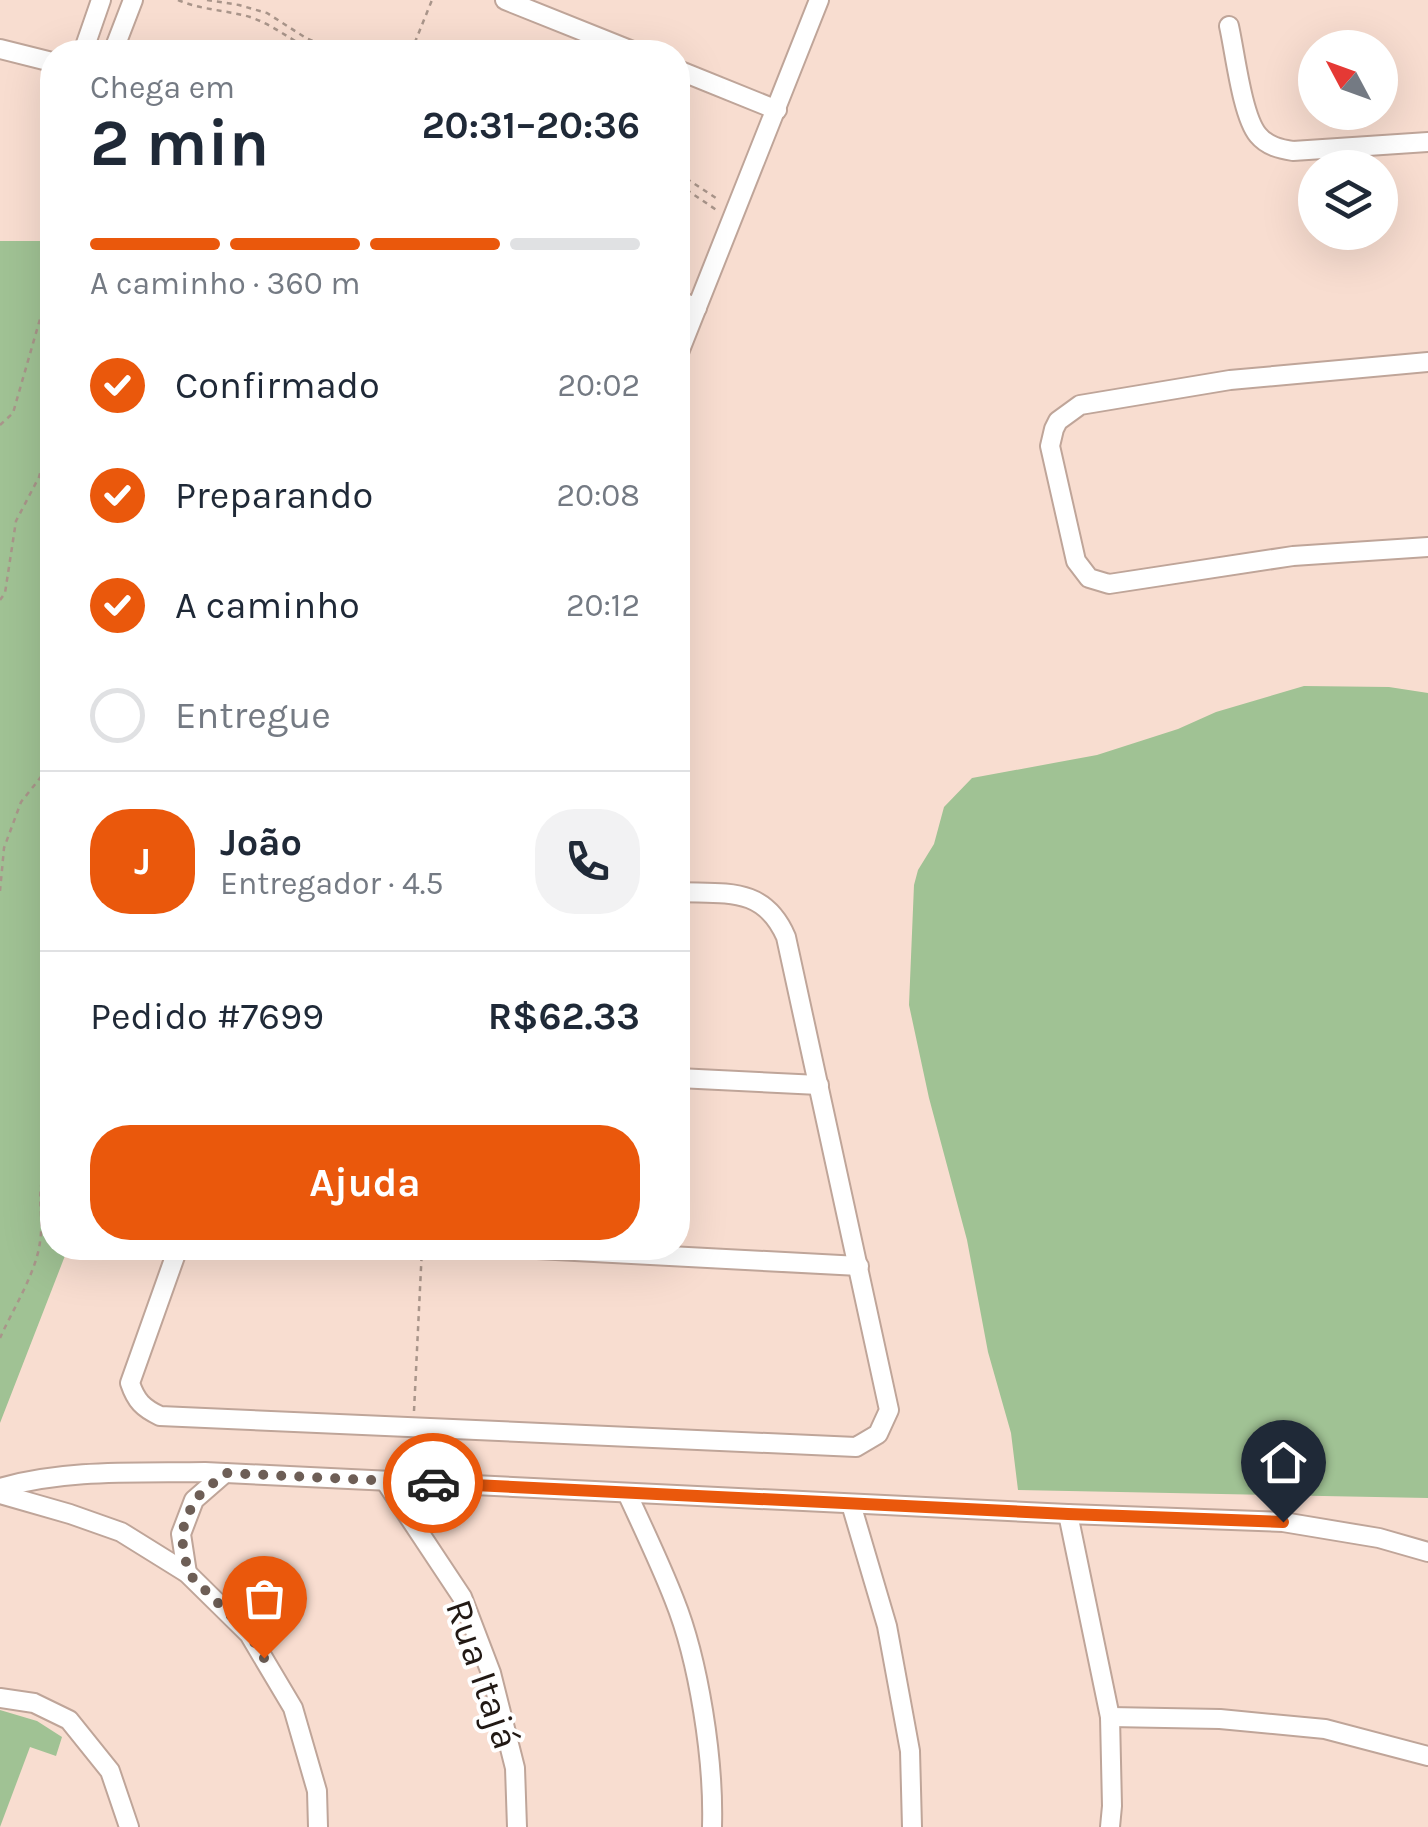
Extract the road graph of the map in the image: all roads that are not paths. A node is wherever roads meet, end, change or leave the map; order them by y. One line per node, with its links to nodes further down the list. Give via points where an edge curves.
1 (101, 0): 6 (street)
2 (132, 0): 7 (street)
3 (505, 0): 8 (street)
4 (819, 0): 12 (street)
5 (1229, 26): 13 (street, via 1250,121 1274,148)
6 (87, 40)
7 (117, 40)
8 (605, 40)
9 (0, 49): 10 (street)
10 (40, 59)
11 (690, 75): 12 (street)
12 (777, 110): 15 (street)
13 (1428, 142)
14 (690, 305): 15 (street)
15 (697, 308): 16 (street)
16 (690, 325)
17 (1428, 362): 18 (street, via 1230,380 1080,405 1058,420 1050,446 1076,562 1090,578 1108,584 1293,556)
18 (1428, 548)
19 (690, 892): 21 (street, via 740,894 778,918)
20 (690, 1079): 21 (street)
21 (819, 1085): 24 (street)
22 (690, 1257): 24 (street)
23 (174, 1260): 24 (street, via 130,1384 136,1400 160,1416 856,1447 878,1434 889,1410)
24 (859, 1266)
25 (225, 1473): 26 (street); 27 (street, via 104,1473 20,1482); 32 (street, via 194,1500 181,1534)
26 (385, 1481): 28 (street); 38 (street, Rua Itajá, via 462,1598 485,1658 515,1768)
27 (0, 1491): 32 (street, via 122,1532)
28 (627, 1493): 29 (street); 39 (street, via 676,1602 699,1688)
29 (850, 1504): 30 (street); 40 (street, via 888,1626 910,1751)
30 (1068, 1514): 31 (street, via 1283,1522); 34 (street)
31 (1428, 1552)
32 (188, 1573): 37 (street, via 249,1634 294,1708 317,1791)
33 (0, 1698): 36 (street, via 34,1703 69,1720 110,1771)
34 (1110, 1717): 35 (street, via 1324,1729); 41 (street)
35 (1428, 1756)
36 (130, 1827)
37 (318, 1827)
38 (517, 1827)
39 (712, 1827)
40 (912, 1827)
41 (1110, 1827)

